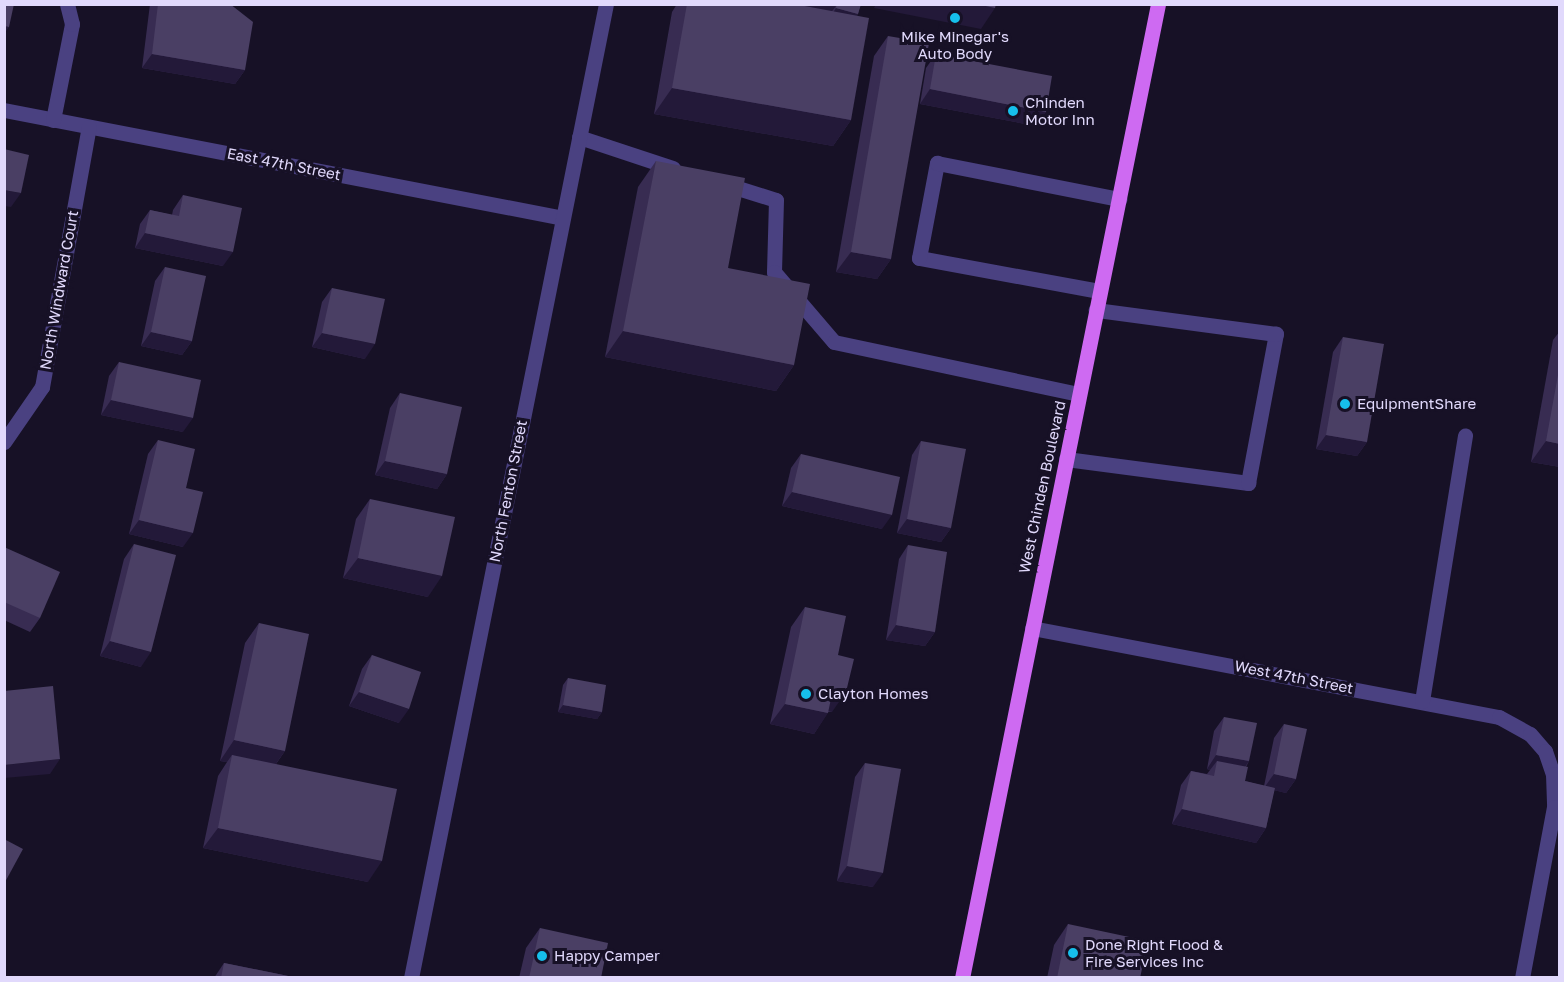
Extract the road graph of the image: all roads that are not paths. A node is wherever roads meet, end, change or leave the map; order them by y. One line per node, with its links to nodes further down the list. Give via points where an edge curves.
1 (67, 4): 5 (street, via 72,24)
2 (606, 4): 7 (street, North Fenton Street)
3 (1158, 4): 10 (main road, West Chinden Boulevard)
4 (4, 110): 5 (street, East 47th Street)
5 (53, 120): 6 (street, East 47th Street)
6 (89, 127): 11 (street, East 47th Street); 16 (street, North Windward Court, via 42,387)
7 (579, 137): 8 (street); 11 (street, North Fenton Street)
8 (688, 172)
9 (710, 179): 14 (street, via 776,200 774,272 834,342)
10 (1119, 199): 12 (main road, West Chinden Boulevard); 12 (street, via 937,163 919,258)
11 (563, 218): 20 (street, North Fenton Street)
12 (1099, 291): 13 (main road, West Chinden Boulevard)
13 (1096, 310): 14 (main road, West Chinden Boulevard); 17 (street, via 1276,334 1248,483)
14 (1079, 394): 17 (main road, West Chinden Boulevard)
15 (1465, 435): 19 (street)
16 (4, 442)
17 (1066, 459): 18 (main road, West Chinden Boulevard)
18 (1032, 628): 19 (street, West 47th Street); 21 (main road, West Chinden Boulevard)
19 (1422, 701): 22 (street, West 47th Street, via 1499,717 1530,734 1545,751 1553,774 1554,807)
20 (411, 978)
21 (962, 978)
22 (1522, 978)

